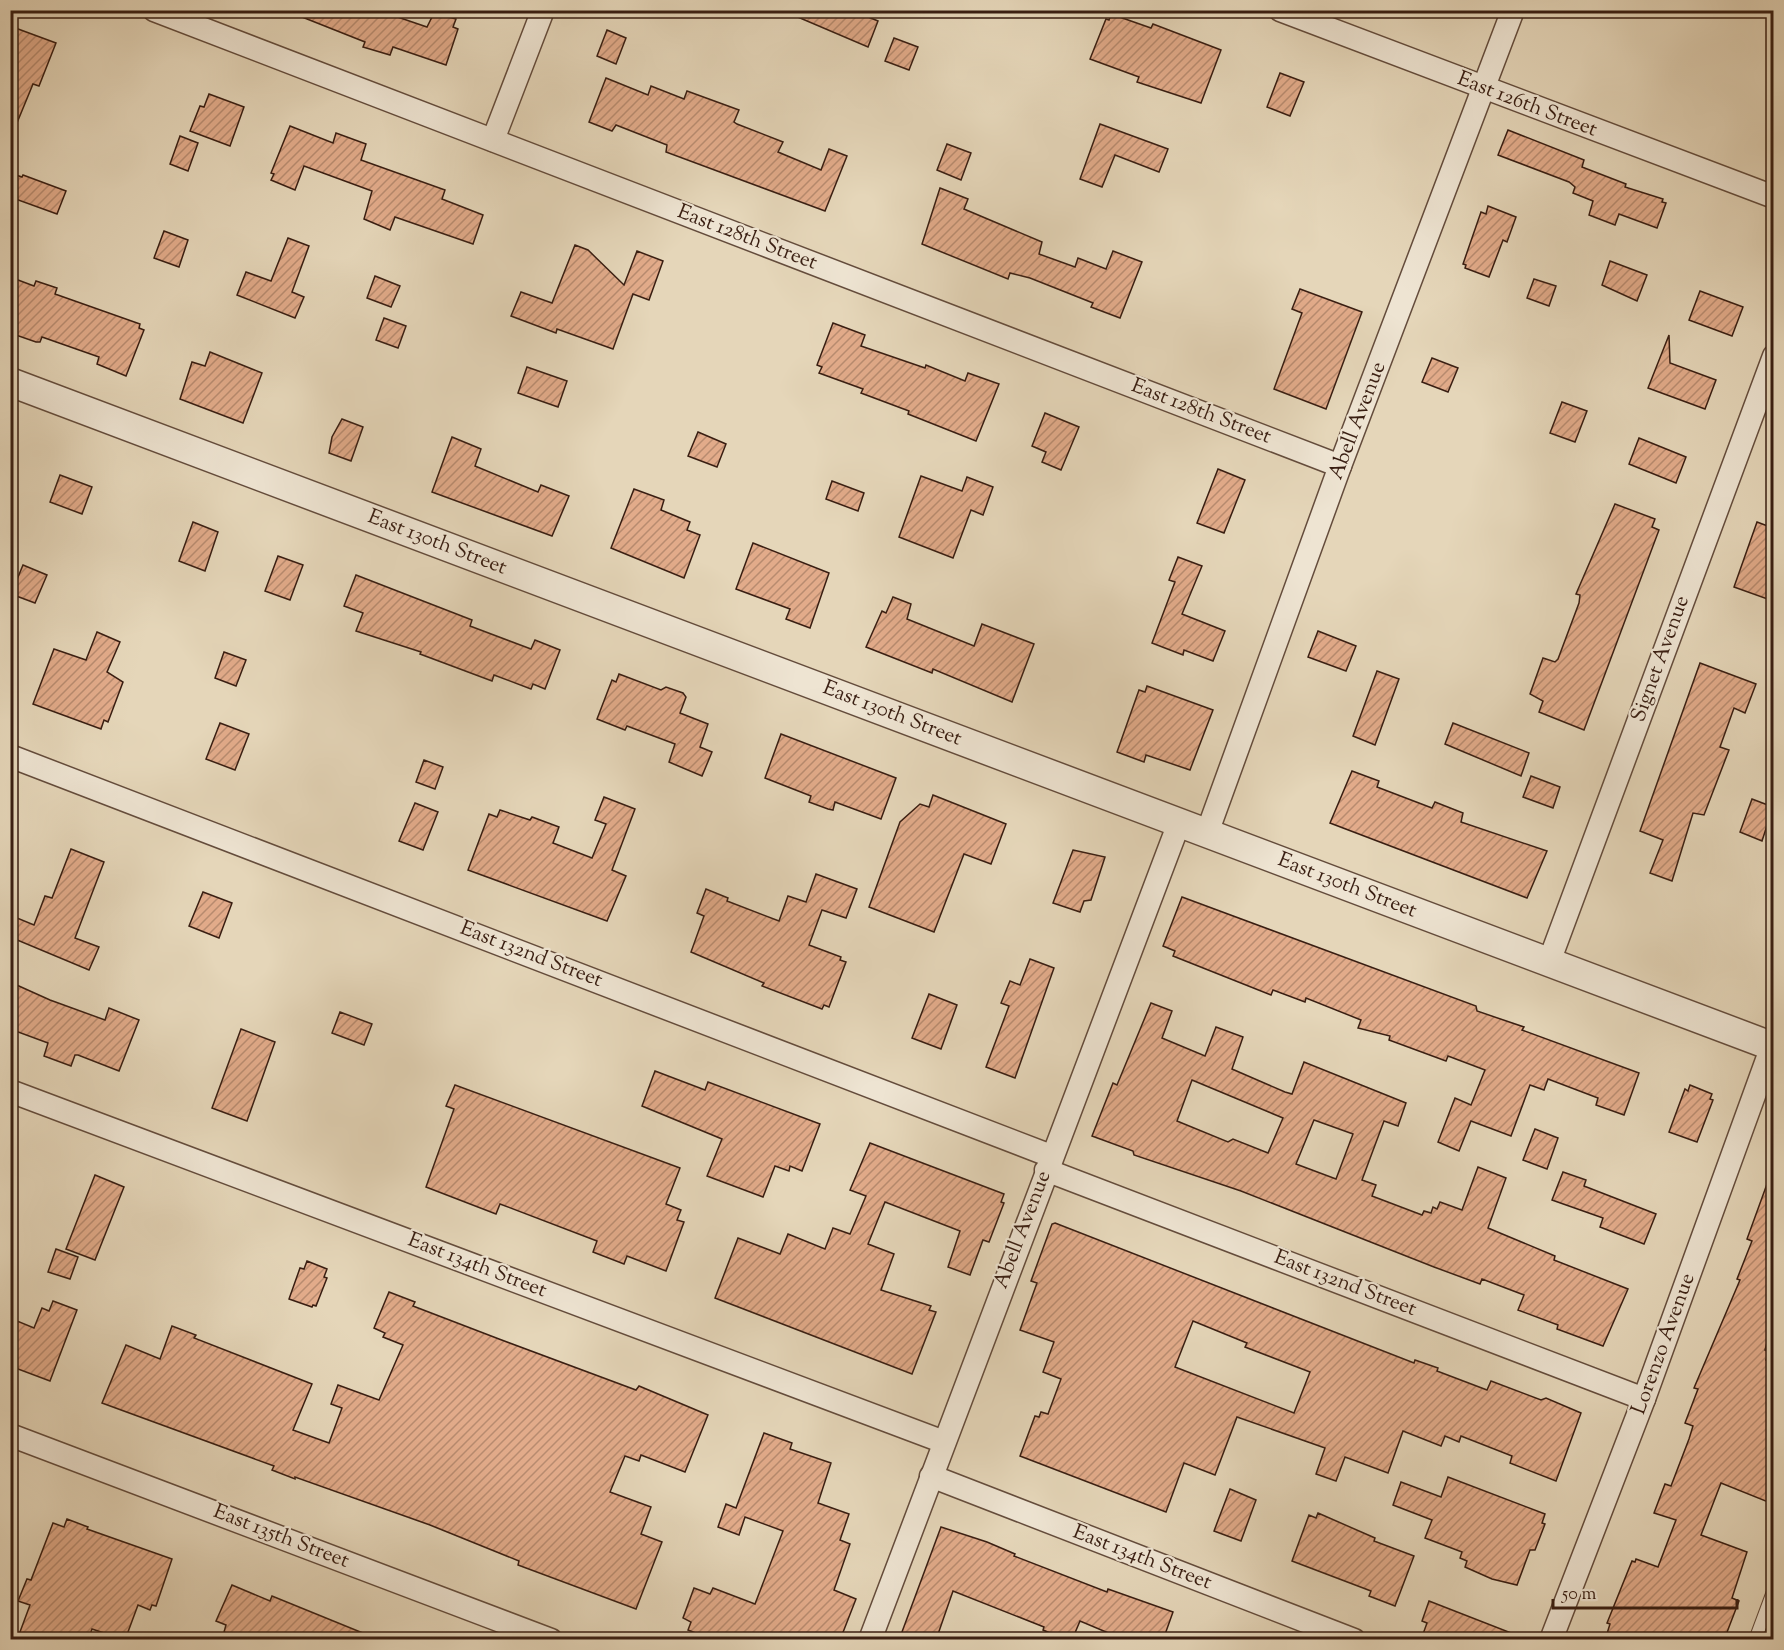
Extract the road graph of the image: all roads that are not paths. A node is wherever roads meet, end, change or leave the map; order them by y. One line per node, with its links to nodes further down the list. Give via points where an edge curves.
1 (154, 10): 6 (street, East 128th Street)
2 (543, 10): 6 (street)
3 (1280, 10): 5 (street, East 126th Street)
4 (1514, 10): 5 (street, Abell Avenue)
5 (1485, 89): 7 (street, East 126th Street); 10 (street, Abell Avenue)
6 (493, 140): 10 (street, East 128th Street)
7 (1773, 197)
8 (1773, 356): 14 (street, Signet Avenue)
9 (10, 382): 12 (street, East 130th Street)
10 (1340, 466): 13 (street, Abell Avenue)
11 (10, 756): 17 (street, East 132nd Street)
12 (1179, 823): 13 (street, East 130th Street); 17 (street, Abell Avenue)
13 (1207, 833): 14 (street, East 130th Street)
14 (1549, 962): 15 (street, East 130th Street)
15 (1773, 1046): 18 (street, Lorenzo Avenue)
16 (10, 1091): 20 (street, East 134th Street)
17 (1049, 1162): 18 (street, East 132nd Street); 20 (street, Abell Avenue)
18 (1644, 1399): 26 (street, Lorenzo Avenue)
19 (10, 1436): 23 (street, East 135th Street)
20 (944, 1442): 21 (street, Abell Avenue)
21 (931, 1476): 24 (street, Abell Avenue); 25 (street, East 134th Street)
22 (1773, 1589): 27 (lane)
23 (551, 1640)
24 (870, 1640)
25 (1354, 1640)
26 (1551, 1640)
27 (1755, 1640)

